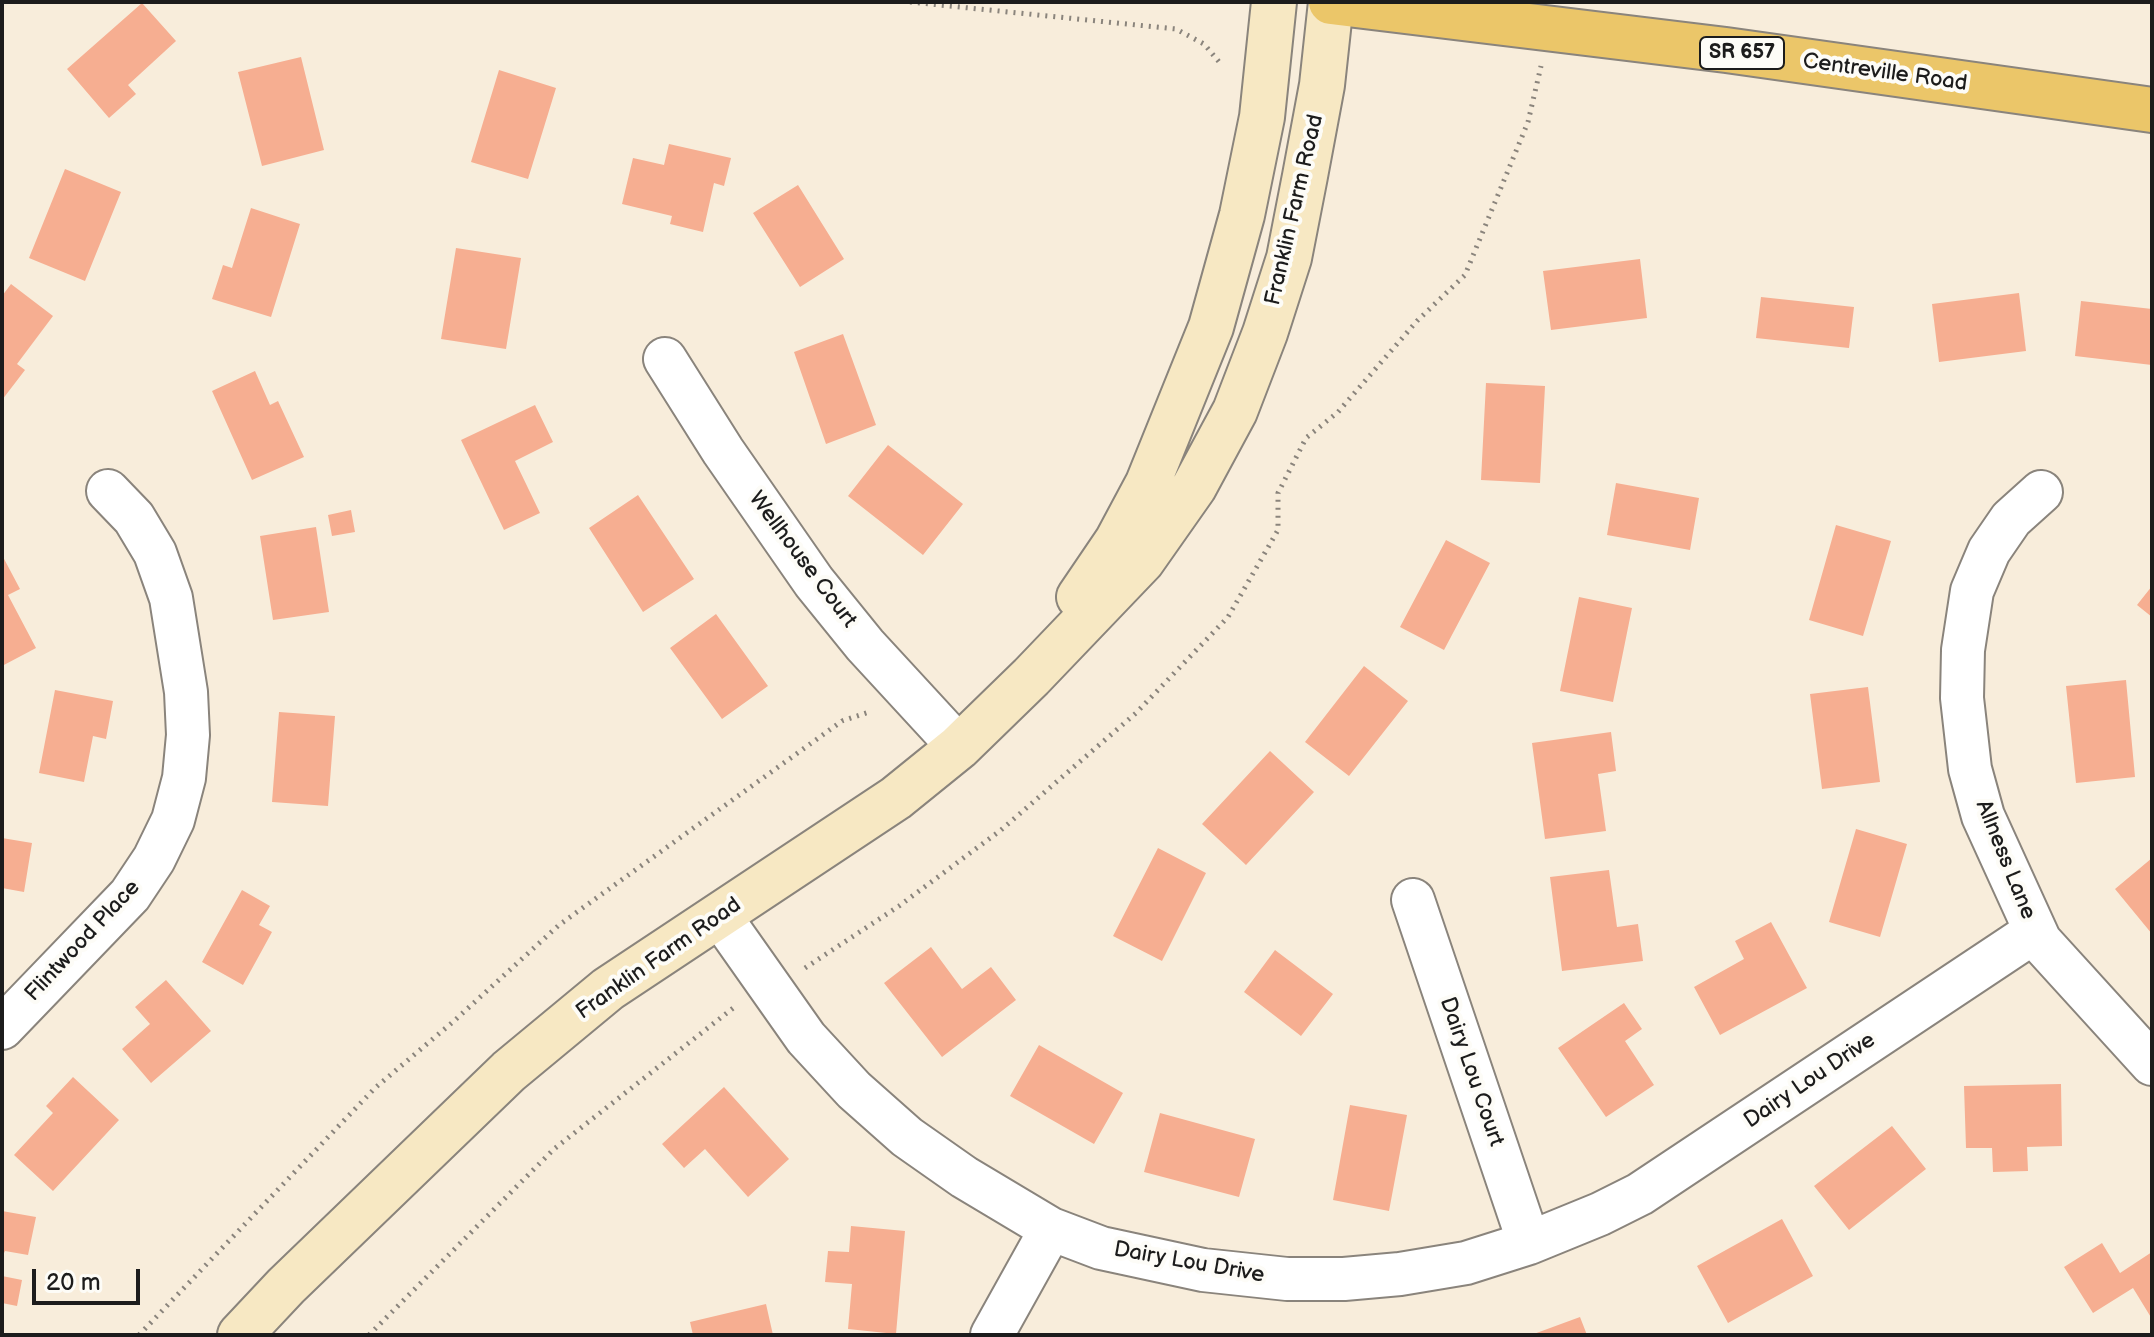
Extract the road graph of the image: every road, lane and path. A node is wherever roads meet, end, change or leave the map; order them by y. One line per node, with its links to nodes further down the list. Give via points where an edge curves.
1 (910, 2): 5 (path, via 1176,29 1204,44)
2 (1274, 2): 10 (main road, Franklin Farm Road, via 1262,117 1211,327 1148,483)
3 (1331, 2): 6 (main road, Centreville Road / SR 657); 10 (main road, Franklin Farm Road, via 1322,85 1289,258 1235,411 1194,487 1142,561)
4 (1543, 57): 16 (path, via 1528,122 1465,275 1338,412 1306,438 1278,493 1278,530 1228,617 1136,713 1001,830 899,906 806,969 791,946)
5 (1220, 63)
6 (2152, 110)
7 (665, 359): 11 (street, Wellhouse Court, via 814,582)
8 (108, 491): 17 (street, Flintwood Place, via 134,518 155,553 171,598 186,692 184,778 173,820 130,895)
9 (2041, 492): 15 (street, Allness Lane, via 2004,529 1972,591 1962,698 1970,769 1983,816)
10 (1031, 677): 12 (main road, Franklin Farm Road)
11 (906, 690): 12 (street, Wellhouse Court); 21 (path, via 887,706 842,721 559,925 375,1088)
12 (959, 747): 14 (main road, Franklin Farm Road, via 896,798)
13 (1413, 900): 20 (street, Dairy Lou Court)
14 (720, 916): 16 (street, Dairy Lou Drive); 22 (main road, Franklin Farm Road, via 608,989 509,1071)
15 (2034, 932): 18 (street, Allness Lane); 20 (street, Dairy Lou Drive, via 1640,1194)
16 (755, 965): 19 (street, Dairy Lou Drive, via 806,1038 854,1090 907,1137); 23 (path, via 725,985 737,1005 554,1149)
17 (2, 1028)
18 (2152, 1064)
19 (1051, 1229): 20 (street, Dairy Lou Drive, via 1101,1248 1203,1270 1287,1279 1400,1274 1466,1263); 24 (street)
20 (1529, 1243)
21 (139, 1335)
22 (240, 1335)
23 (369, 1335)
24 (992, 1335)

